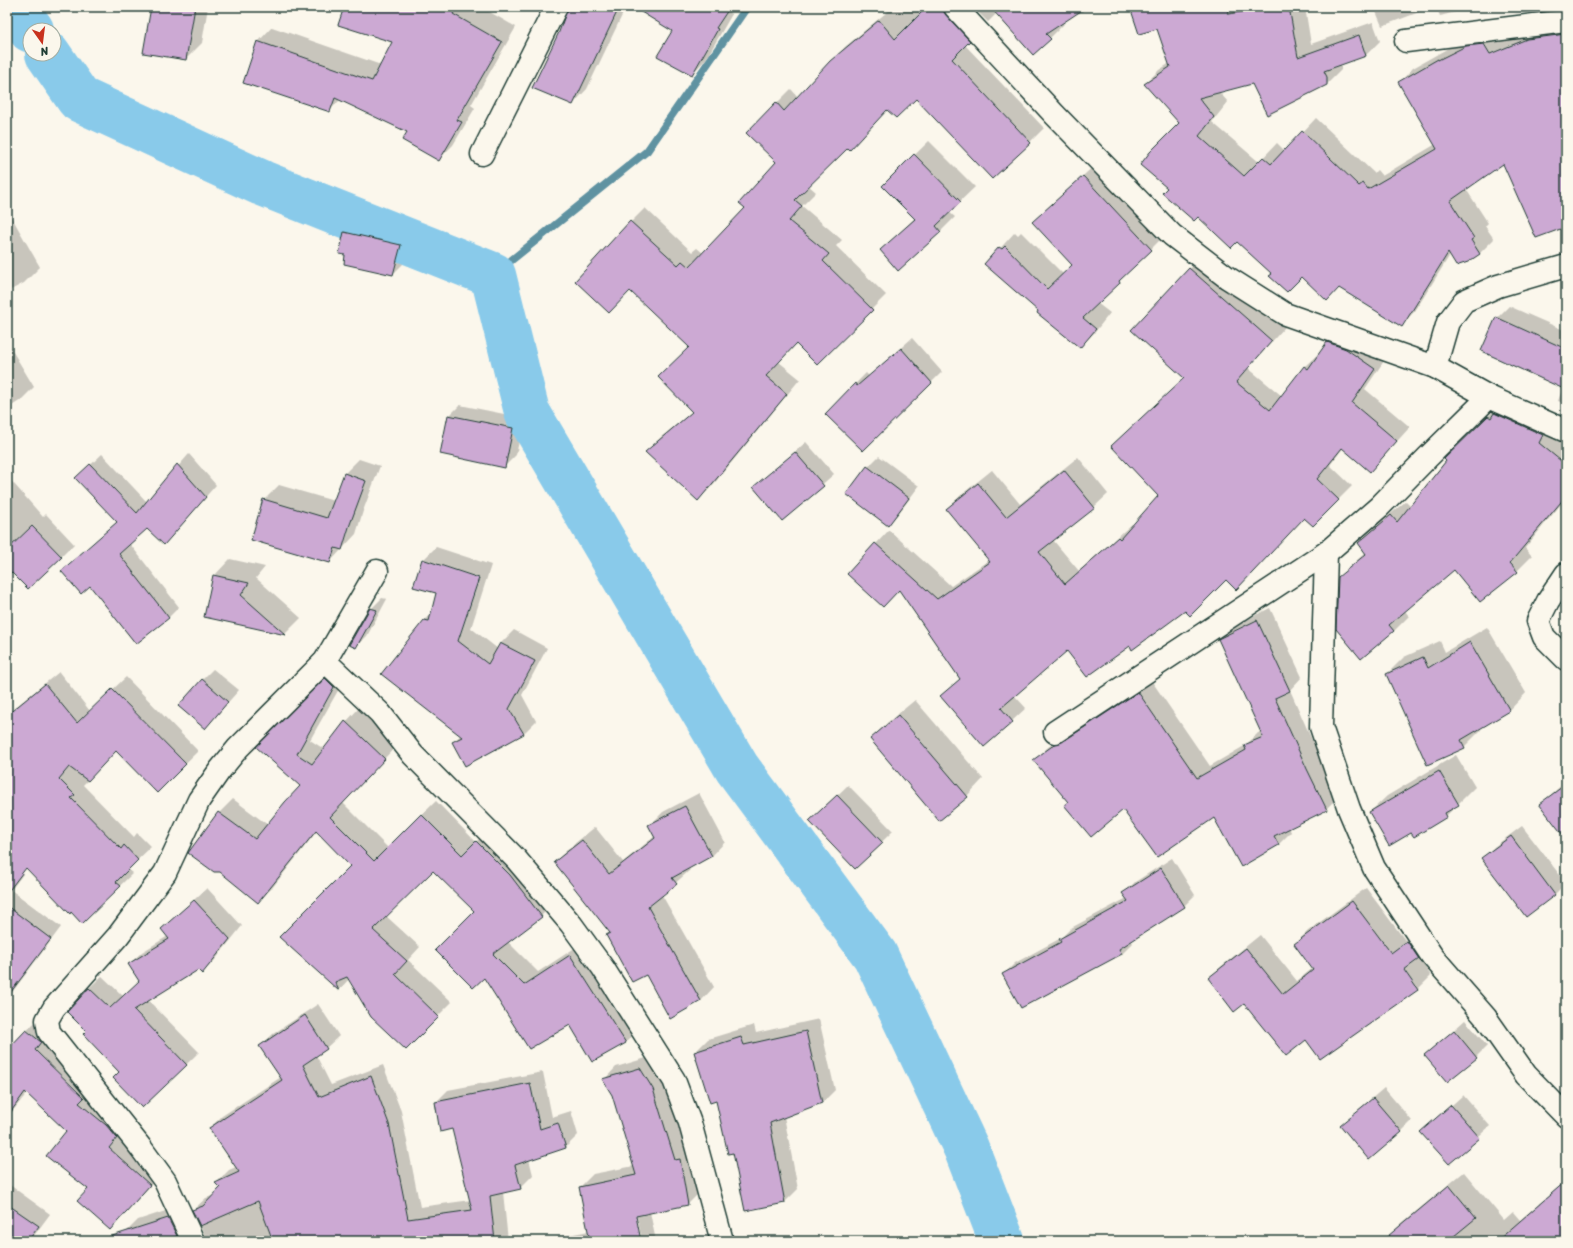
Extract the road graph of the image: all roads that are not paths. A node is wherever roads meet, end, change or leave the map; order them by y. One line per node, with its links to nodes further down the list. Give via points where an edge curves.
1 (556, 7): 5 (street)
2 (955, 7): 7 (street, via 1054,115 1172,235 1228,278 1285,314)
3 (1566, 21): 4 (street)
4 (1406, 41)
5 (482, 154)
6 (1566, 266): 7 (street, via 1498,286 1464,301 1448,322)
7 (1436, 367): 8 (street)
8 (1489, 397): 9 (street); 10 (street, via 1379,507)
9 (1566, 431)
10 (1326, 553): 15 (street); 16 (street, via 1321,727 1349,809 1374,868 1432,956 1486,1018 1526,1075)
11 (377, 571): 14 (street)
12 (1566, 574): 13 (street, via 1538,621 1544,637)
13 (1566, 659)
14 (325, 661): 17 (street, via 238,748 220,770 199,800 165,873 118,936 54,1008 47,1020 49,1032 165,1181); 18 (street, via 380,713 413,756 516,859 571,924 603,968 674,1080 690,1124)
15 (1055, 732)
16 (1566, 1116)
17 (193, 1241)
18 (722, 1241)

